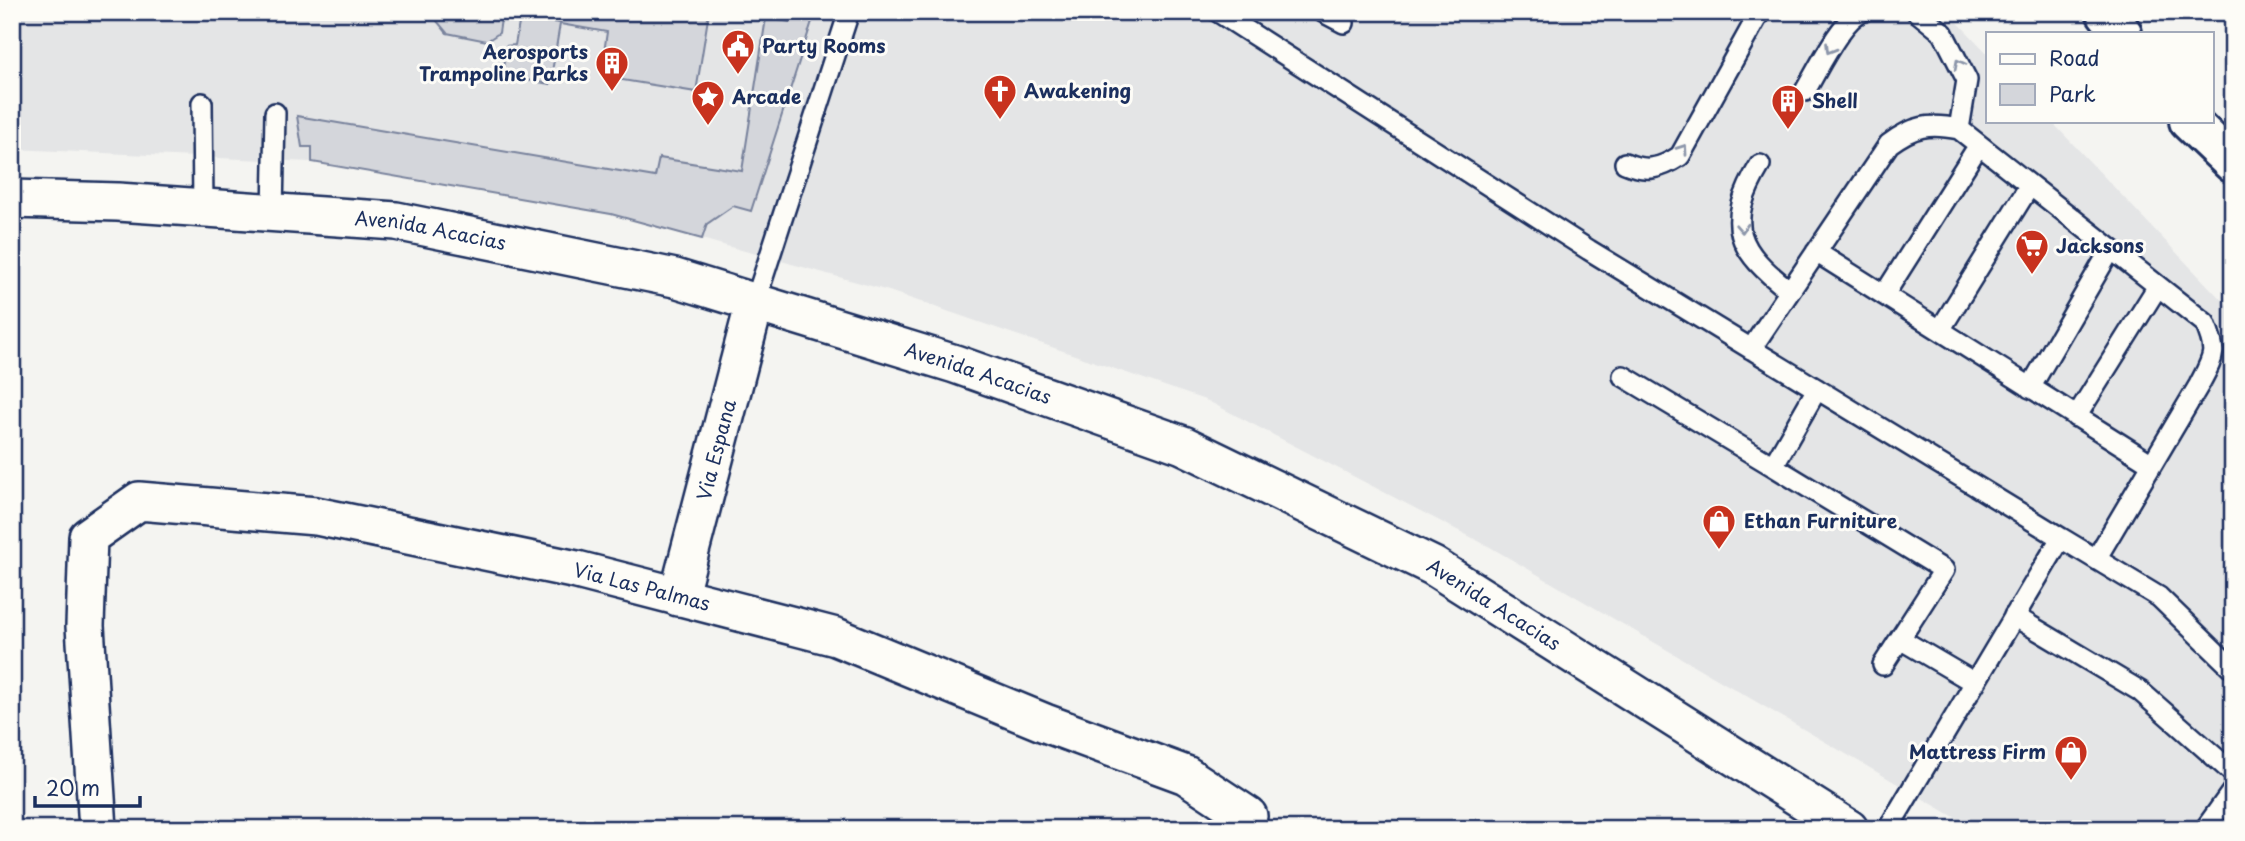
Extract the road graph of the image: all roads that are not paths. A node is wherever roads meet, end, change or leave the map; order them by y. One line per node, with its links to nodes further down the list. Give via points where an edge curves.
1 (849, 12): 28 (lane)
2 (1218, 12): 30 (lane)
3 (1323, 12): 8 (lane)
4 (1760, 12): 16 (lane, one-way to 4, via 1641,170 1663,167 1680,156)
5 (1862, 12): 10 (lane, one-way to 10, via 1855,14 1837,37)
6 (1917, 12): 14 (lane, one-way to 6, via 1967,80 1943,33)
7 (2106, 12): 9 (main road)
8 (1344, 23)
9 (2121, 32)
10 (1805, 91)
11 (202, 103): 21 (lane)
12 (275, 113): 22 (lane)
13 (2190, 122): 17 (main road)
14 (1959, 130): 15 (lane); 24 (lane, via 1933,124 1908,130 1889,144)
15 (1979, 145): 19 (lane); 27 (lane)
16 (1625, 163)
17 (2233, 163)
18 (1760, 164): 26 (lane, one-way to 26, via 1744,192 1740,231 1758,266)
19 (2030, 185): 23 (lane); 29 (lane)
20 (12, 199): 21 (street, Avenida Acacias)
21 (203, 208): 22 (street, Avenida Acacias)
22 (273, 213): 28 (street, Avenida Acacias, via 396,221 675,278)
23 (2110, 249): 25 (lane); 32 (lane)
24 (1816, 252): 26 (lane); 27 (lane)
25 (2158, 286): 34 (lane); 35 (lane, via 2205,323 2215,345 2199,385)
26 (1790, 291): 30 (lane)
27 (1884, 296): 29 (lane)
28 (755, 302): 39 (street, Via Espana); 49 (street, Avenida Acacias, via 955,364 1196,451 1433,566)
29 (1940, 330): 32 (lane)
30 (1751, 349): 33 (lane)
31 (1623, 376): 36 (lane)
32 (2030, 388): 34 (lane)
33 (1816, 389): 36 (lane); 37 (lane)
34 (2076, 417): 35 (lane)
35 (2152, 464): 38 (lane)
36 (1773, 466): 41 (lane, via 1944,570)
37 (2061, 538): 38 (lane); 40 (lane)
38 (2096, 559): 43 (lane, via 2159,597)
39 (678, 597): 47 (street, Via Las Palmas, via 577,570 316,516 138,501 88,537 85,626); 48 (street, Via Las Palmas, via 836,637 1186,775 1248,816)
40 (2014, 616): 44 (lane); 45 (lane, via 2140,691)
41 (1900, 639): 42 (lane); 44 (lane)
42 (1883, 665)
43 (2233, 669)
44 (1975, 683): 50 (lane)
45 (2233, 773)
46 (2233, 790): 51 (lane)
47 (98, 829)
48 (1246, 829)
49 (1850, 829)
50 (1888, 829)
51 (2205, 829)

